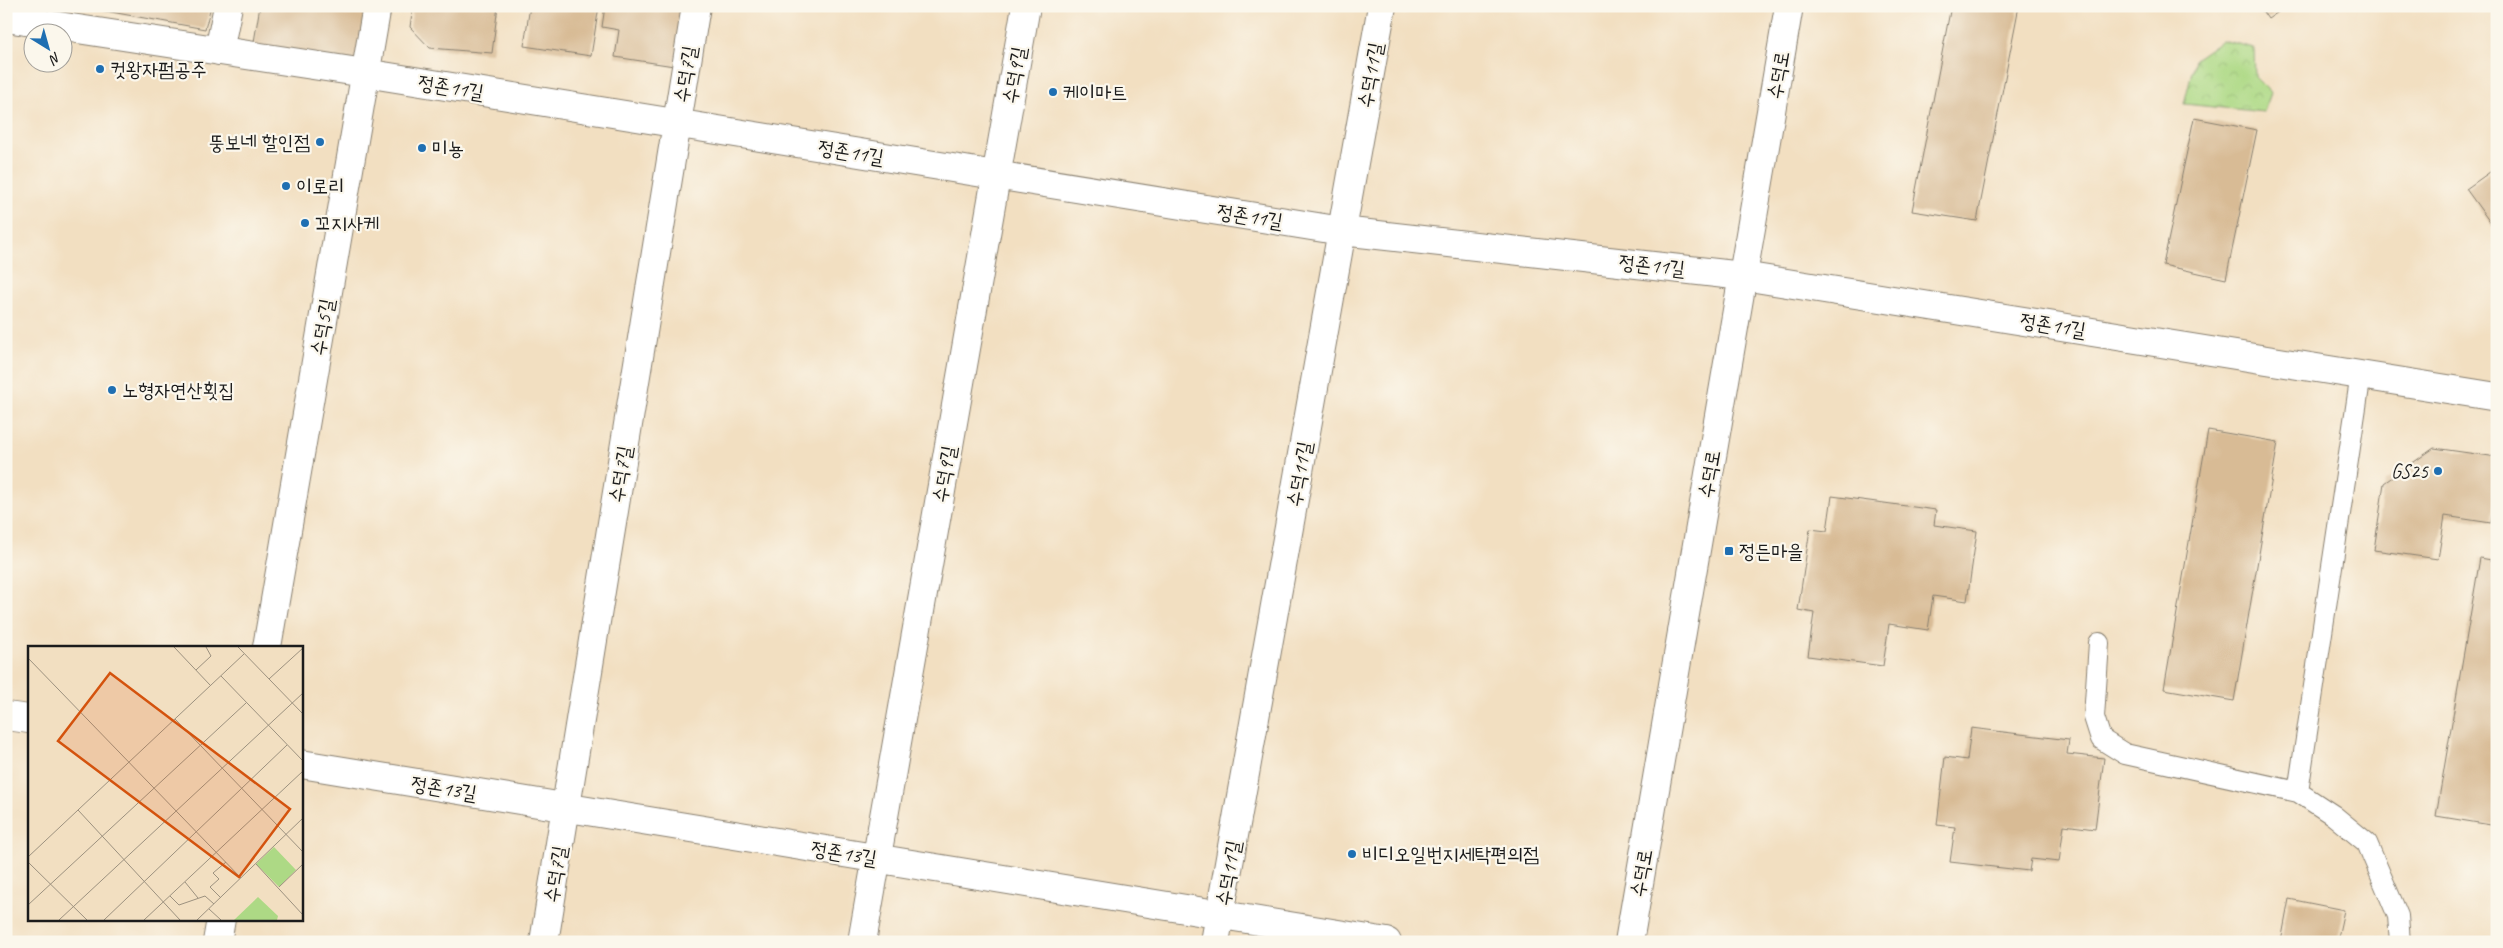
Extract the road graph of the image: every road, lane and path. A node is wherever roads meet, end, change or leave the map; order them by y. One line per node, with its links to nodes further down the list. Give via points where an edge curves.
1 (228, 6): 8 (street)
2 (377, 6): 9 (street, 수덕5길)
3 (696, 6): 10 (street, 수덕7길)
4 (1026, 6): 11 (street, 수덕9길)
5 (1382, 6): 12 (street, 수덕11길)
6 (1790, 6): 13 (street, 수덕로)
7 (6, 18): 8 (street, 정존11길)
8 (219, 51): 9 (street, 정존11길)
9 (365, 73): 10 (street, 정존11길); 17 (street, 수덕5길)
10 (678, 124): 11 (street, 정존11길); 22 (street, 수덕7길)
11 (996, 175): 12 (street, 정존11길); 23 (street, 수덕9길)
12 (1342, 231): 13 (street, 정존11길); 25 (street, 수덕11길)
13 (1743, 276): 14 (street, 정존11길); 30 (street, 수덕로)
14 (2361, 374): 15 (street, 정존11길); 21 (lane)
15 (2497, 397)
16 (2099, 643): 21 (lane, via 2094,718 2102,739 2124,754)
17 (267, 646)
18 (6, 716): 19 (street)
19 (28, 719)
20 (302, 764): 22 (street, 정존13길)
21 (2298, 792): 31 (lane, via 2367,843 2398,916)
22 (566, 808): 23 (street, 정존13길); 27 (street, 수덕7길)
23 (876, 858): 25 (street, 정존13길); 28 (street, 수덕9길)
24 (221, 920): 26 (street)
25 (1218, 929): 29 (street, 정존13길)
26 (217, 942)
27 (544, 942)
28 (862, 942)
29 (1387, 942)
30 (1629, 942)
31 (2400, 942)

